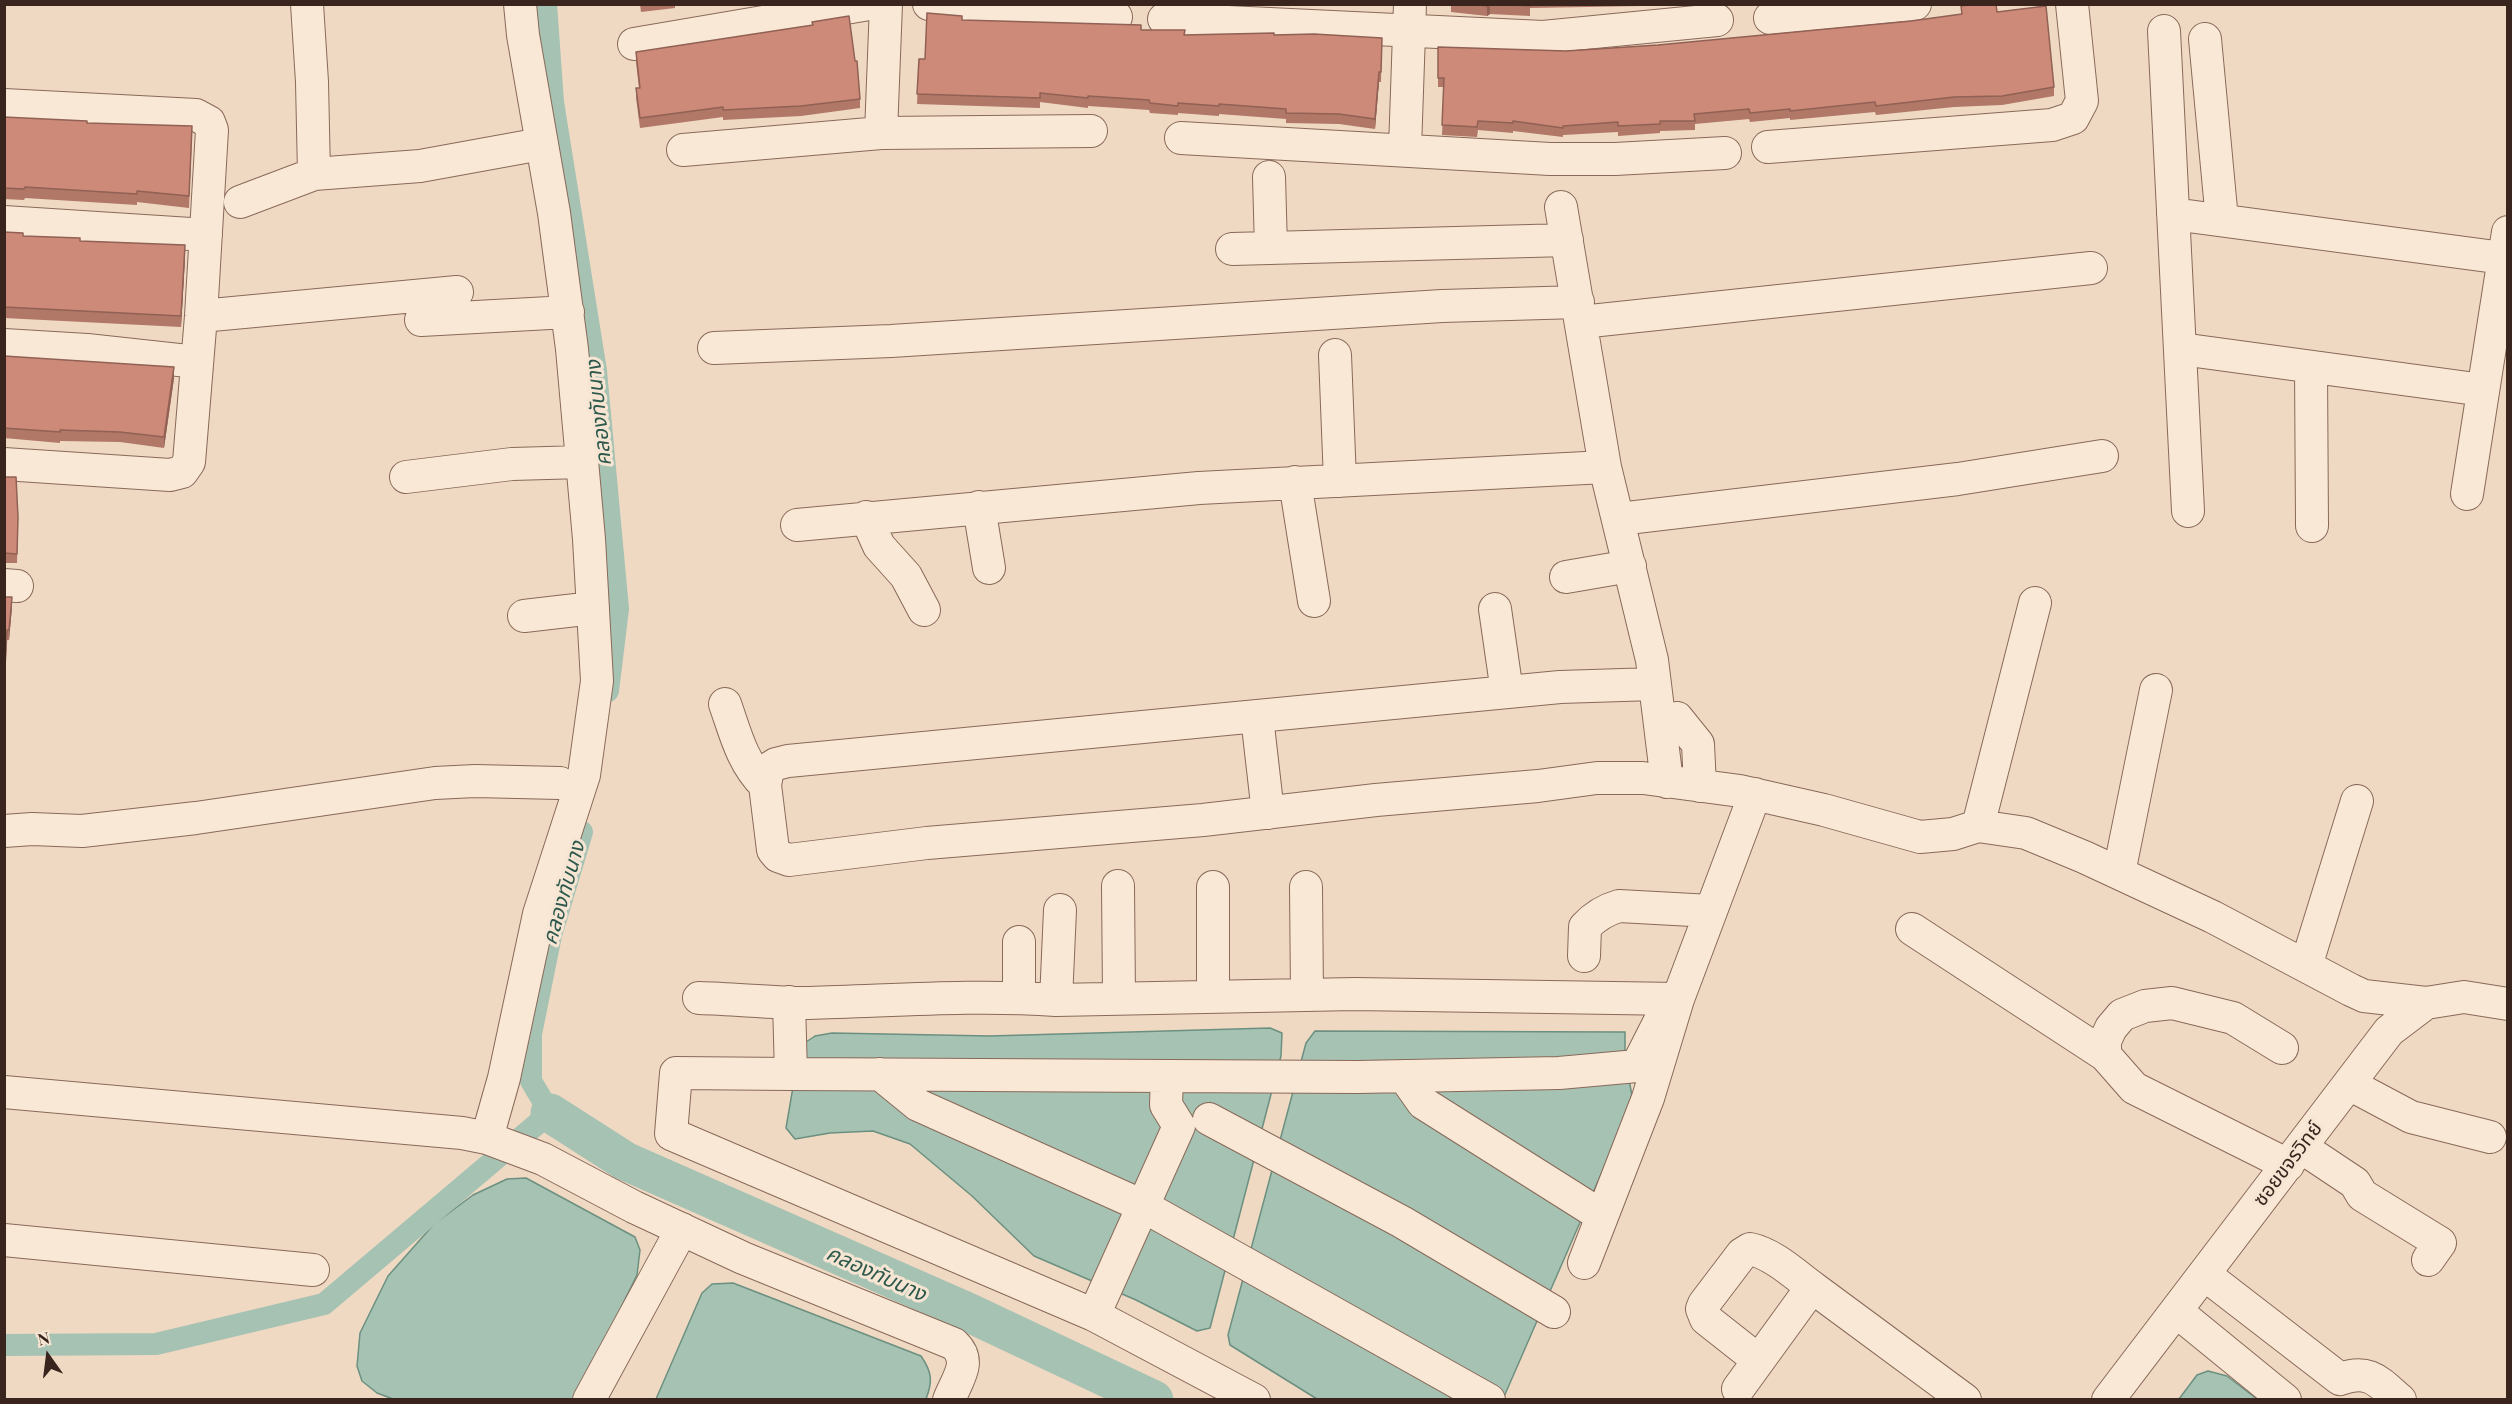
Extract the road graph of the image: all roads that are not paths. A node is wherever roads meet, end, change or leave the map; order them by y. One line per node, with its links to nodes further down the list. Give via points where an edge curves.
1 (307, 4): 25 (street)
2 (520, 4): 20 (street)
3 (869, 4): 15 (street)
4 (886, 4): 18 (street)
5 (929, 4): 8 (street)
6 (1915, 4): 10 (street)
7 (2072, 4): 21 (street, via 2082,101 2073,118 2052,125)
8 (1116, 16)
9 (1410, 17): 11 (street); 12 (street, via 1543,37); 22 (street)
10 (1770, 18)
11 (1164, 19)
12 (1718, 20)
13 (2164, 31): 29 (street)
14 (2205, 39): 30 (street)
15 (634, 44)
16 (4, 105): 32 (street, via 196,115 209,122 212,130)
17 (1091, 131): 18 (street)
18 (880, 133): 23 (street)
19 (1181, 138): 22 (street)
20 (541, 144): 25 (street, via 420,166); 39 (street)
21 (1768, 147)
22 (1405, 149): 24 (street, via 1550,159)
23 (683, 150)
24 (1725, 153)
25 (314, 174): 27 (street)
26 (1269, 177): 35 (street)
27 (240, 202)
28 (1561, 207): 33 (street)
29 (2173, 213): 30 (street); 45 (street)
30 (2222, 220): 34 (street)
31 (4, 222): 32 (street)
32 (206, 235): 41 (street)
33 (1567, 240): 35 (street); 40 (street)
34 (2505, 245): 49 (street)
35 (1271, 248): 36 (street)
36 (1232, 249)
37 (2091, 268): 40 (street)
38 (457, 292): 41 (street)
39 (568, 312): 42 (street); 51 (street)
40 (1580, 312): 44 (street, via 1431,307 891,341); 53 (street)
41 (201, 316): 47 (street)
42 (421, 320)
43 (4, 345): 47 (street)
44 (714, 348)
45 (2181, 350): 48 (street); 59 (street)
46 (1335, 355): 55 (street)
47 (197, 362): 52 (street, via 189,462 182,472 170,475)
48 (2311, 367): 49 (street); 63 (street)
49 (2483, 390): 57 (street)
50 (2102, 456): 61 (street, via 1958,479)
51 (582, 462): 54 (street, via 512,464); 69 (street)
52 (4, 465)
53 (1605, 467): 55 (street); 61 (street)
54 (406, 477)
55 (1340, 481): 56 (street)
56 (1295, 482): 58 (street); 67 (street)
57 (2467, 494)
58 (979, 507): 60 (street); 65 (street)
59 (2188, 511)
60 (866, 518): 62 (street); 71 (street, via 879,546 906,576)
61 (1619, 519): 64 (street)
62 (797, 525)
63 (2312, 526)
64 (1630, 566): 66 (street); 73 (street)
65 (989, 568)
66 (1566, 577)
67 (1314, 601)
68 (2035, 603): 86 (street)
69 (593, 608): 72 (street); 120 (street, via 597,681 584,775 539,914)
70 (1495, 609): 75 (street)
71 (924, 610)
72 (524, 616)
73 (1654, 684): 75 (street); 79 (street)
74 (2156, 690): 88 (street)
75 (1507, 692): 77 (street)
76 (725, 704): 81 (street, via 748,764)
77 (1257, 717): 81 (street, via 788,761 768,769); 85 (street)
78 (1677, 718): 82 (street, via 1700,748)
79 (1666, 782): 82 (street); 85 (street, via 1597,778)
80 (560, 783): 87 (street, via 435,783 82,831)
81 (765, 784): 85 (street, via 773,850 789,860 927,843)
82 (1700, 786): 83 (street)
83 (1755, 794): 86 (street, via 1920,837 1953,834); 93 (street)
84 (2357, 801): 97 (street)
85 (1268, 813)
86 (1978, 826): 88 (street, via 2026,833)
87 (4, 831)
88 (2119, 873): 97 (street)
89 (1118, 886): 101 (street)
90 (1213, 887): 99 (street)
91 (1306, 887): 98 (street)
92 (1060, 910): 104 (street)
93 (1711, 911): 96 (street, via 1619,906 1607,909 1585,927); 103 (street)
94 (1912, 929): 109 (street)
95 (1019, 942): 100 (street)
96 (1584, 956)
97 (2306, 966): 106 (street, via 2364,996)
98 (1306, 995): 99 (street); 103 (street)
99 (1213, 996): 101 (street)
100 (1019, 997): 104 (street); 105 (street)
101 (1119, 997): 104 (street)
102 (699, 998): 105 (street)
103 (1674, 999): 113 (street, via 1637,1066 1559,1073); 123 (street, via 1648,1098)
104 (1056, 1000)
105 (789, 1002): 110 (street)
106 (2426, 1003): 107 (street, ซอยขจรวิทย์, via 2464,997); 115 (street, ซอยขจรวิทย์, via 2389,1031)
107 (2508, 1004)
108 (2282, 1048): 109 (street, via 2233,1018 2172,1004 2145,1006 2122,1015 2105,1041)
109 (2105, 1055): 121 (street, via 2134,1088)
110 (791, 1074): 111 (street); 133 (street, via 676,1073 671,1134)
111 (880, 1074): 112 (street); 122 (street, via 918,1105)
112 (1167, 1076): 114 (street); 118 (street, via 1166,1105)
113 (1404, 1076): 114 (street); 123 (street, via 1423,1103)
114 (1211, 1077): 117 (street, via 1221,1093 1219,1113)
115 (2349, 1084): 119 (street, via 2411,1117); 121 (street, ซอยขจรวิทย์)
116 (4, 1092): 120 (street)
117 (1209, 1119): 118 (street, via 1197,1126); 132 (street, via 1402,1222)
118 (1179, 1126): 122 (street)
119 (2490, 1137)
120 (487, 1138): 124 (street, via 543,1159)
121 (2295, 1156): 126 (street, via 2355,1184 2362,1194 2440,1243); 129 (street, ซอยขจรวิทย์)
122 (1143, 1206): 133 (street); 139 (street)
123 (1602, 1216): 127 (street)
124 (682, 1229): 136 (street); 137 (street, via 954,1344 963,1352 965,1363)
125 (4, 1240): 128 (street)
126 (2428, 1260)
127 (1584, 1263)
128 (313, 1270)
129 (2204, 1274): 131 (street, ซอยขจรวิทย์); 143 (street, via 2340,1379 2367,1374)
130 (1812, 1287): 134 (street); 134 (street, via 1760,1251 1750,1250 1742,1254 1704,1304 1706,1319); 140 (street)
131 (2176, 1311): 141 (street, ซอยขจรวิทย์); 142 (street)
132 (1554, 1312)
133 (1095, 1315): 138 (street)
134 (1758, 1360): 135 (street)
135 (1738, 1389)
136 (589, 1400)
137 (949, 1400)
138 (1254, 1400)
139 (1489, 1400)
140 (1965, 1400)
141 (2109, 1400)
142 (2285, 1400)
143 (2400, 1400)

